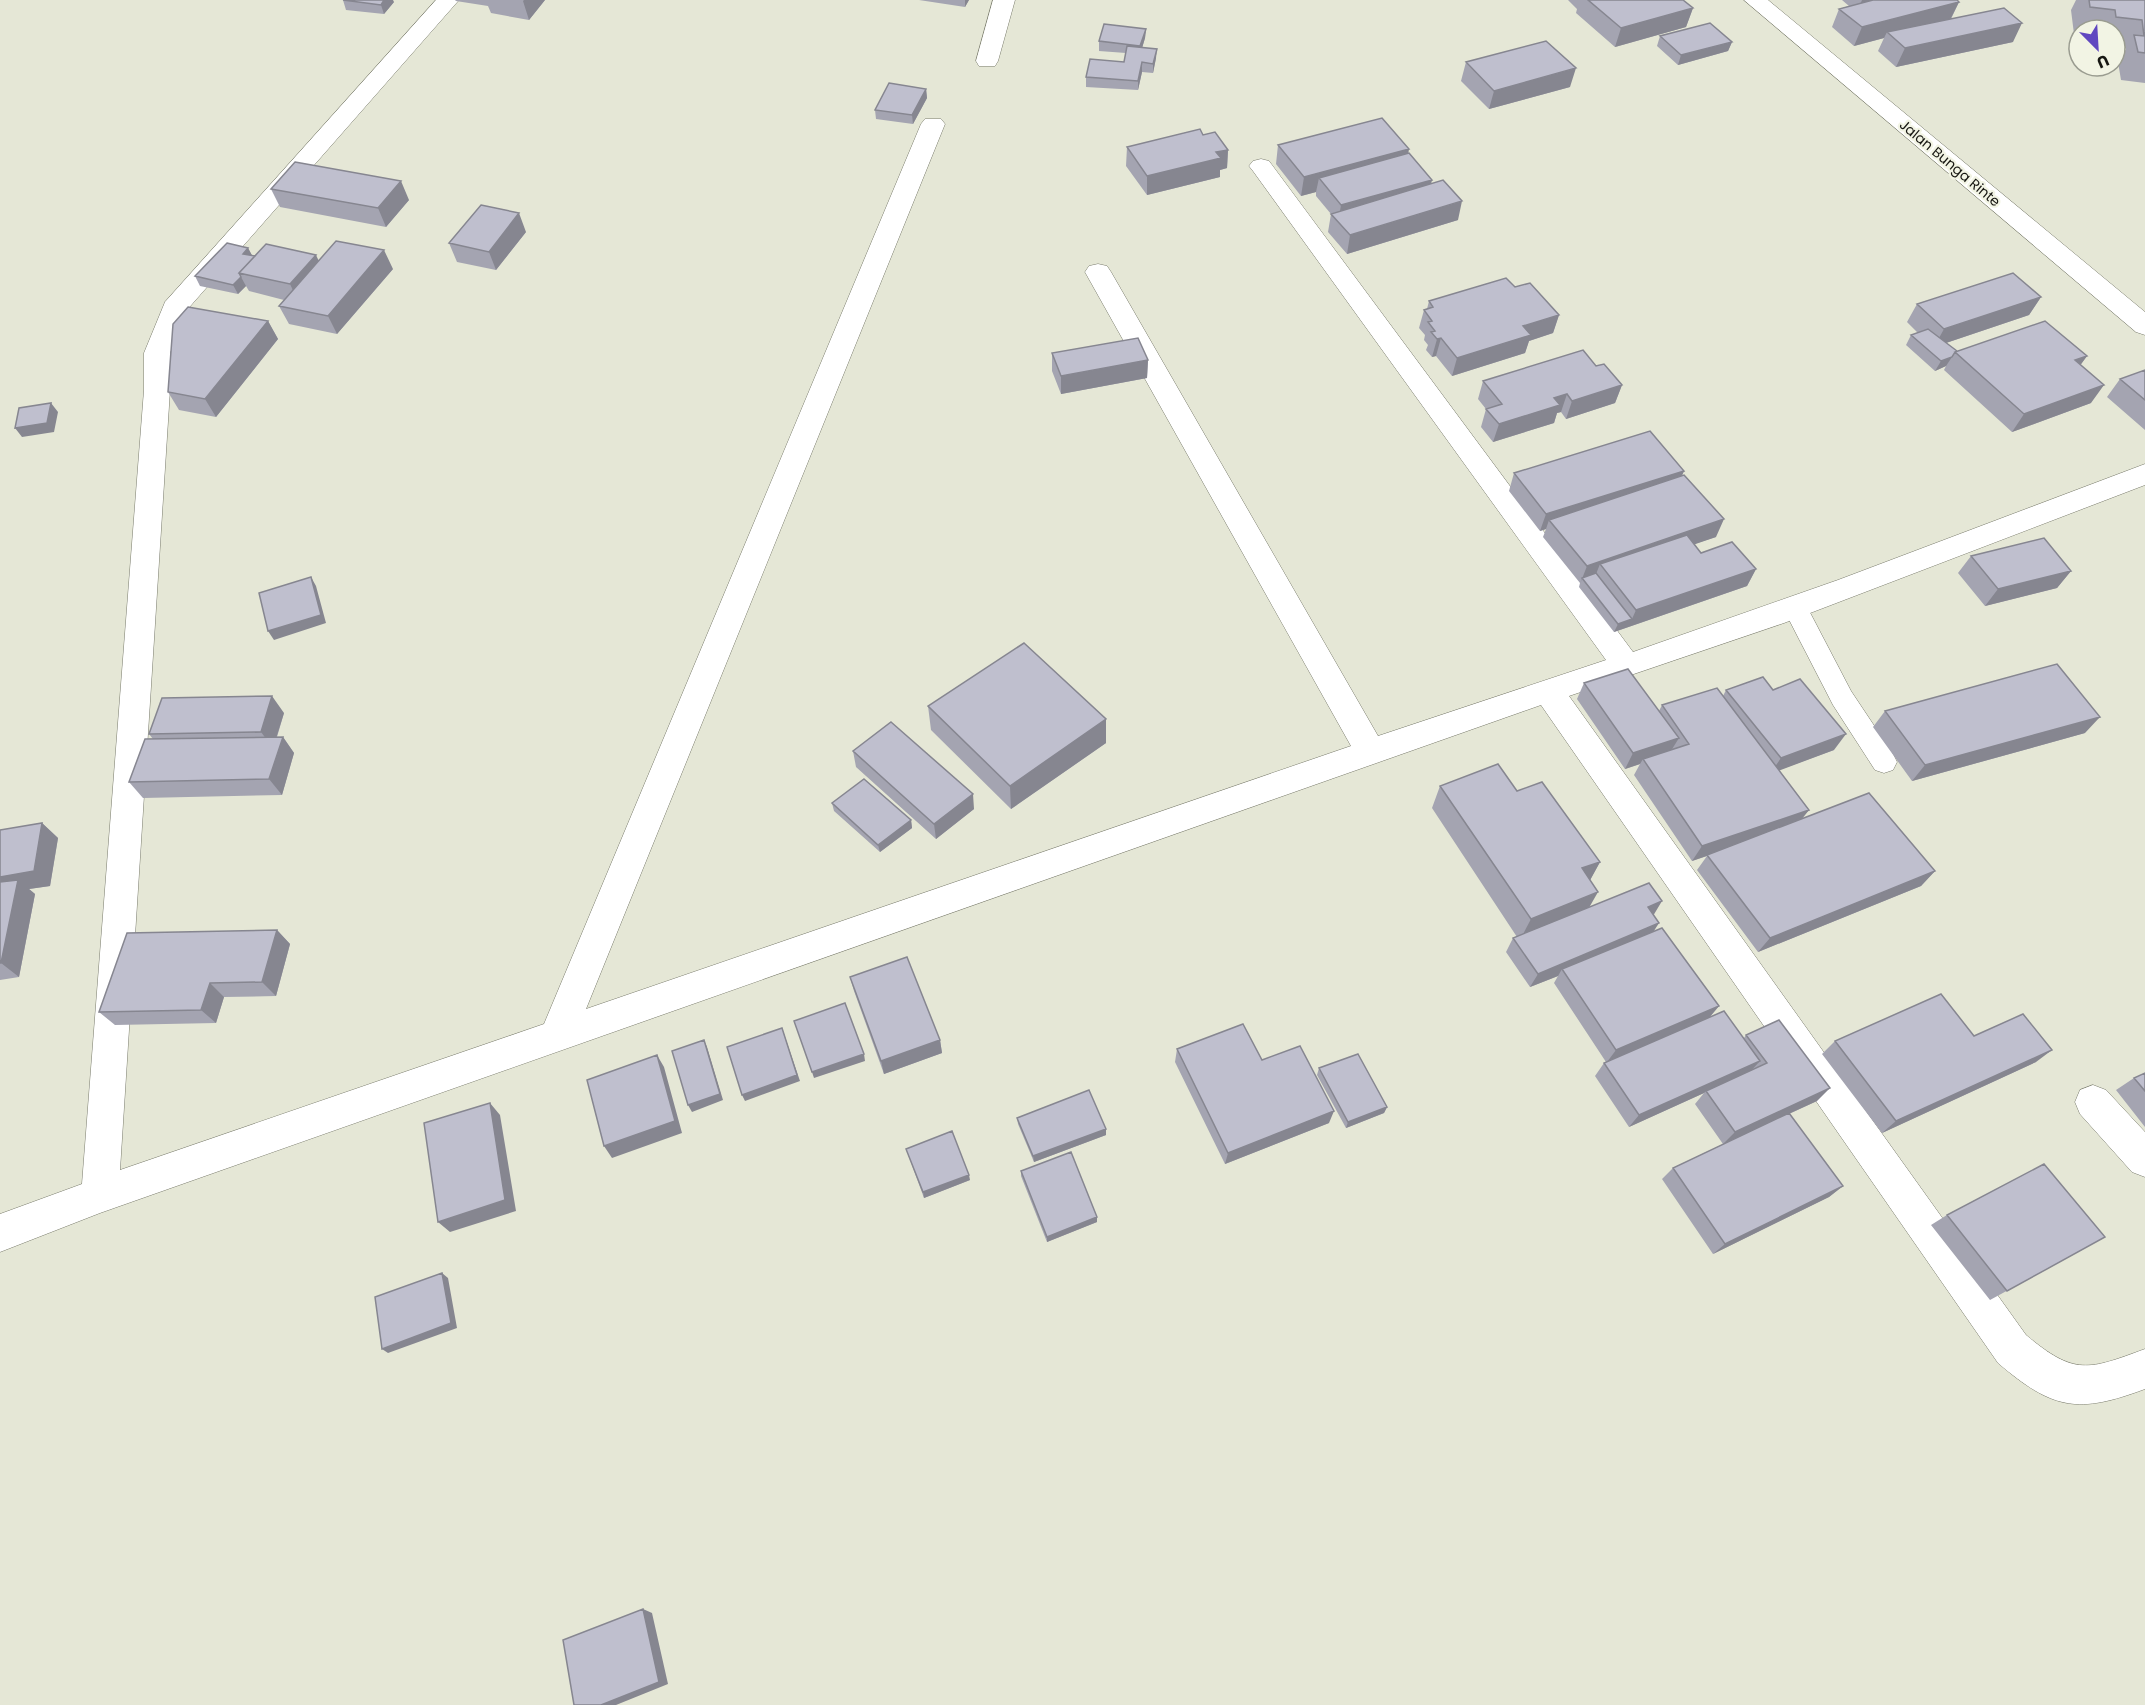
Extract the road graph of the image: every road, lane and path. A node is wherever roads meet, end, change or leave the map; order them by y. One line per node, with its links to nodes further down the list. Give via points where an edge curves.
1 (448, 0): 18 (street, via 174,308 157,353 157,401)
2 (1004, 0): 4 (street)
3 (1755, 0): 8 (street, Jalan Bunga Rinte)
4 (987, 61)
5 (933, 124): 15 (street)
6 (1261, 166): 11 (street)
7 (1098, 272): 13 (street)
8 (2145, 326)
9 (2145, 474): 10 (street)
10 (1795, 608): 11 (street); 14 (lane, via 1842,698)
11 (1627, 666): 12 (street)
12 (1548, 690): 13 (street); 20 (street, via 2012,1349 2037,1371 2069,1387 2106,1384)
13 (1371, 752): 15 (street)
14 (1884, 762)
15 (557, 1036): 18 (street)
16 (2093, 1102): 17 (street)
17 (2145, 1159)
18 (100, 1195): 19 (street)
19 (0, 1233)
20 (2145, 1370)

